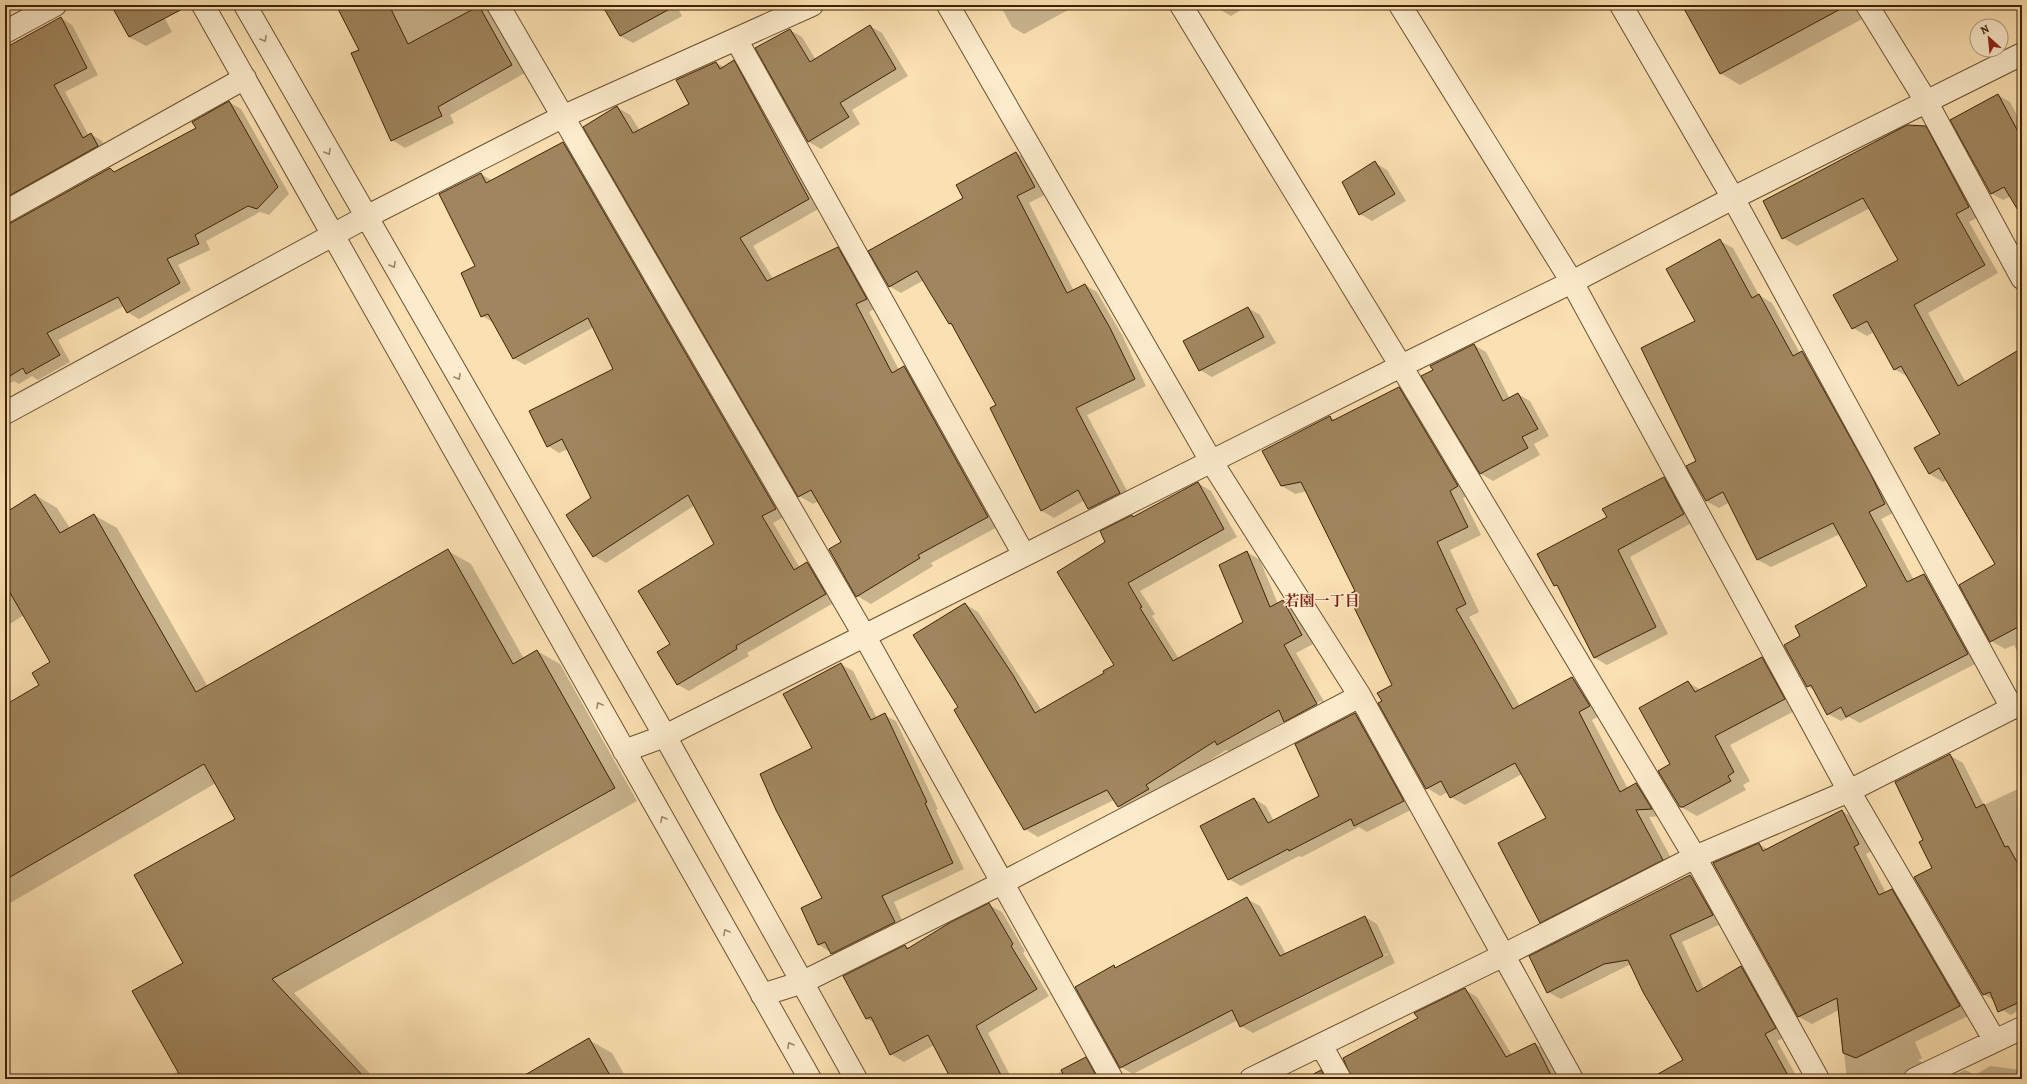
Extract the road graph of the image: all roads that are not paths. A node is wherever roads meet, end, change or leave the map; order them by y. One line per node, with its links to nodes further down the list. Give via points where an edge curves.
1 (55, 5): 11 (street)
2 (203, 5): 14 (street)
3 (245, 5): 19 (street, one-way to 19)
4 (498, 5): 16 (street)
5 (812, 5): 12 (street)
6 (948, 5): 25 (street)
7 (1181, 5): 23 (street)
8 (1400, 5): 22 (street)
9 (1621, 5): 17 (street)
10 (1867, 5): 15 (street)
11 (5, 32)
12 (736, 39): 16 (street); 26 (street)
13 (2022, 54): 15 (street)
14 (245, 78): 18 (street); 20 (street)
15 (1926, 101): 17 (street); 21 (street)
16 (562, 117): 19 (street); 27 (street)
17 (1733, 198): 22 (street); 29 (street)
18 (5, 212)
19 (366, 217): 20 (street); 30 (street, one-way to 30)
20 (333, 235): 24 (street); 31 (street, one-way to 20)
21 (2022, 278)
22 (1572, 282): 23 (street); 32 (street)
23 (1401, 366): 25 (street); 33 (street)
24 (5, 414)
25 (1211, 461): 26 (street); 28 (street)
26 (1024, 555): 27 (street)
27 (864, 635): 30 (street); 34 (street)
28 (1360, 696): 34 (street); 35 (street)
29 (2017, 706): 32 (street)
30 (664, 736): 31 (street); 36 (street)
31 (624, 751): 37 (street, one-way to 31)
32 (1849, 791): 33 (street); 39 (street)
33 (1695, 857): 35 (street); 47 (street)
34 (1002, 883): 36 (street); 43 (street)
35 (1504, 955): 40 (street); 46 (street)
36 (803, 982): 37 (street); 42 (street)
37 (762, 995): 41 (street, one-way to 37)
38 (2022, 1028): 39 (street)
39 (1995, 1041): 48 (street)
40 (1321, 1045): 44 (street); 45 (street)
41 (810, 1079)
42 (856, 1079)
43 (1112, 1079)
44 (1251, 1079)
45 (1340, 1079)
46 (1572, 1079)
47 (1818, 1079)
48 (1915, 1079)

